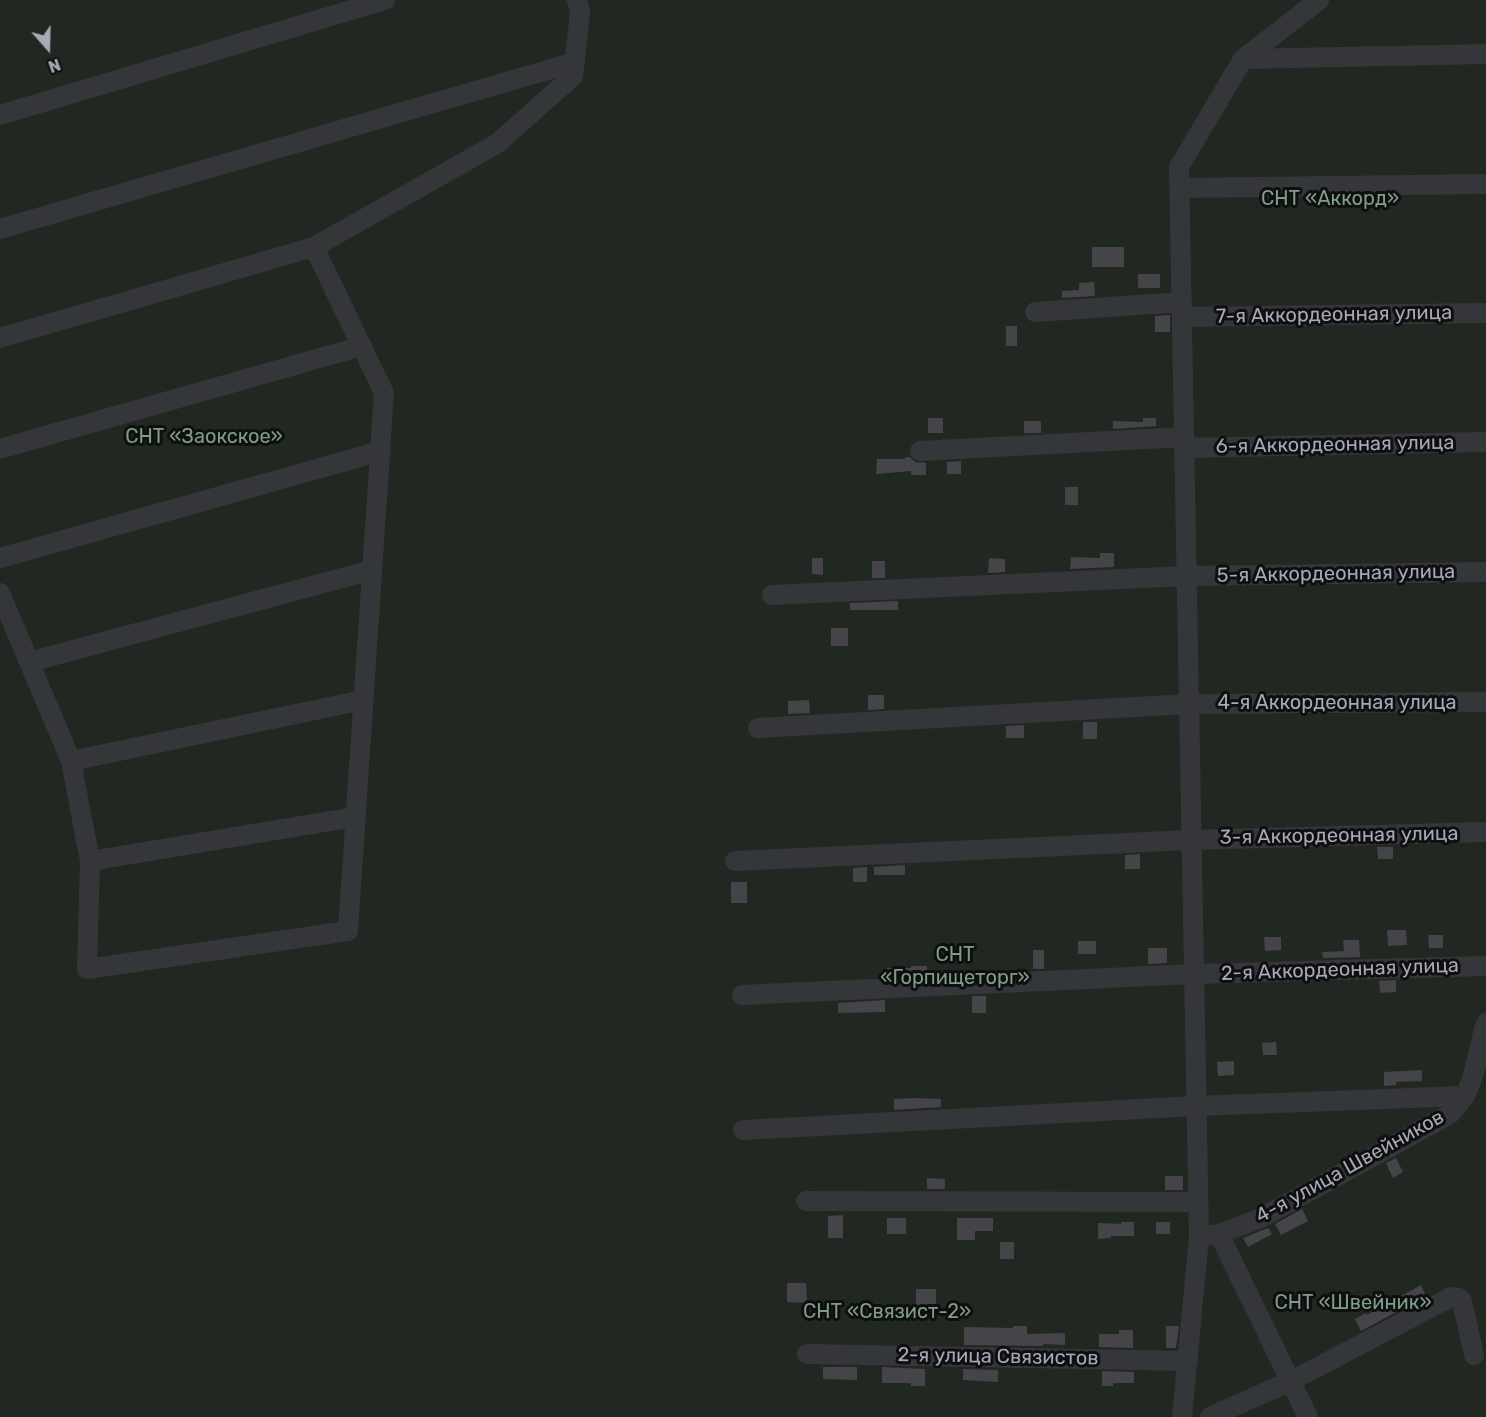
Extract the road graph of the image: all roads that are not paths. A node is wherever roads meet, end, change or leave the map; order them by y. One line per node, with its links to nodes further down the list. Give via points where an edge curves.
1 (385, 0): 7 (street)
2 (577, 0): 6 (street, via 580,12)
3 (1319, 0): 5 (street)
4 (1486, 54): 5 (street)
5 (1243, 59): 9 (street, via 1179,167)
6 (575, 62): 10 (street); 11 (street, via 573,76 498,143)
7 (0, 115)
8 (1486, 184): 9 (street)
9 (1180, 188): 12 (street)
10 (0, 229)
11 (314, 247): 15 (street); 16 (street)
12 (1182, 309): 13 (street, 7-я Аккордеонная улица); 14 (street, 7-я Аккордеонная улица); 18 (street)
13 (1035, 312)
14 (1486, 313)
15 (0, 338)
16 (362, 346): 19 (street); 20 (street, via 384,393)
17 (1486, 442): 18 (street, 6-я Аккордеонная улица)
18 (1184, 443): 21 (street, 6-я Аккордеонная улица); 25 (street)
19 (0, 449)
20 (381, 451): 22 (street); 23 (street)
21 (920, 451)
22 (0, 558)
23 (372, 570): 28 (street); 29 (street)
24 (1486, 572): 25 (street, 5-я Аккордеонная улица)
25 (1186, 576): 27 (street, 5-я Аккордеонная улица); 31 (street)
26 (0, 593): 28 (street)
27 (772, 595)
28 (29, 662): 33 (street)
29 (363, 700): 33 (street); 34 (street)
30 (1486, 702): 31 (street, 4-я Аккордеонная улица)
31 (1189, 704): 32 (street, 4-я Аккордеонная улица); 36 (street)
32 (758, 728)
33 (70, 761): 37 (street)
34 (356, 817): 37 (street); 37 (street, via 348,931 87,969)
35 (1486, 832): 36 (street, 3-я Аккордеонная улица)
36 (1191, 840): 38 (street, 3-я Аккордеонная улица); 40 (street)
37 (90, 861)
38 (735, 861)
39 (1486, 966): 40 (street, 2-я Аккордеонная улица)
40 (1194, 974): 41 (street, 2-я Аккордеонная улица); 45 (street)
41 (741, 995)
42 (1486, 1023): 43 (street, 4-я улица Швейников, via 1478,1047)
43 (1484, 1066): 44 (street, 4-я улица Швейников)
44 (1465, 1096): 45 (street); 49 (street, 4-я улица Швейников, via 1450,1114 1261,1218)
45 (1196, 1106): 46 (street); 48 (street)
46 (743, 1130)
47 (806, 1201): 48 (street)
48 (1198, 1202): 50 (street)
49 (1220, 1234): 50 (street, 4-я улица Швейников); 54 (street)
50 (1199, 1237): 53 (street)
51 (807, 1354): 53 (street, 2-я улица Связистов)
52 (1474, 1355): 54 (street, via 1462,1301 1451,1297)
53 (1188, 1361): 55 (street)
54 (1291, 1381): 56 (street); 57 (street)
55 (1182, 1417)
56 (1210, 1417)
57 (1308, 1417)

